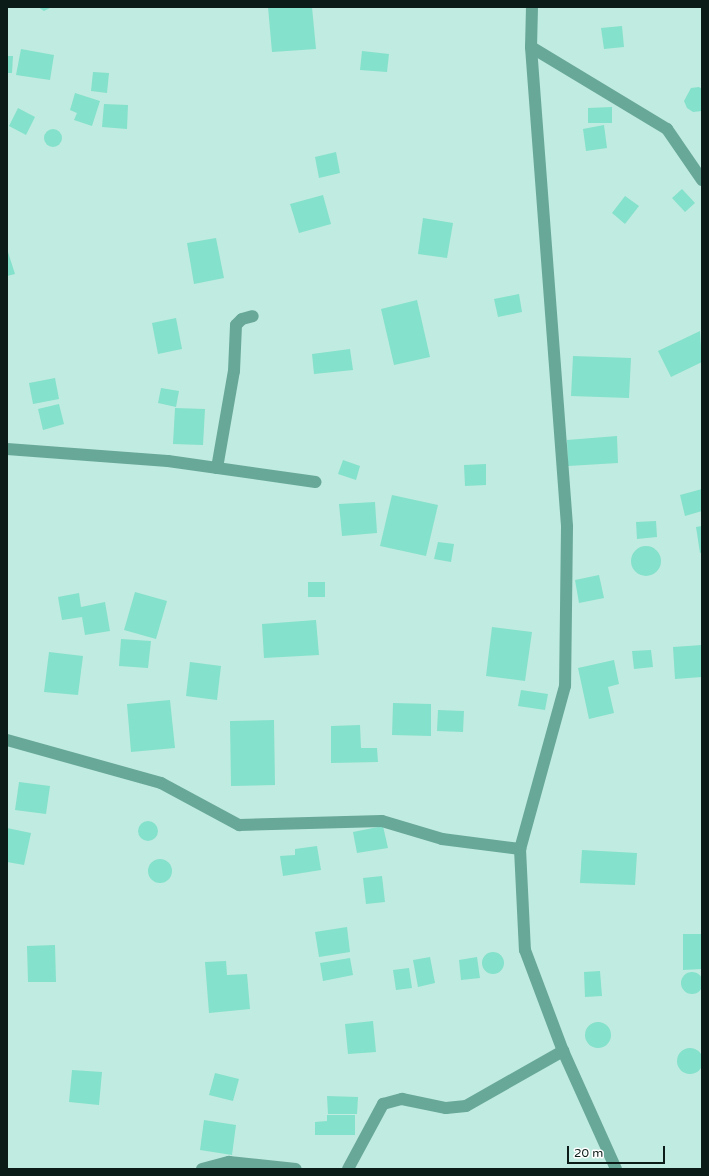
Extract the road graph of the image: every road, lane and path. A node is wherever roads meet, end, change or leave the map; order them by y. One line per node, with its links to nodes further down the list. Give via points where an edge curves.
1 (532, 7): 2 (street)
2 (531, 47): 3 (street, via 667,129); 9 (street, via 567,528 565,686)
3 (702, 180)
4 (253, 316): 6 (street, via 242,319 236,325 234,371)
5 (7, 449): 6 (street, via 168,461)
6 (217, 468): 7 (street)
7 (316, 482)
8 (7, 740): 9 (street, via 161,784 239,825 382,821 442,839)
9 (520, 849): 10 (street, via 525,950)
10 (563, 1051): 13 (street, via 466,1106 446,1108 402,1099 383,1104); 14 (street)
11 (202, 1169): 12 (street, via 229,1162)
12 (296, 1169)
13 (348, 1169)
14 (616, 1169)

